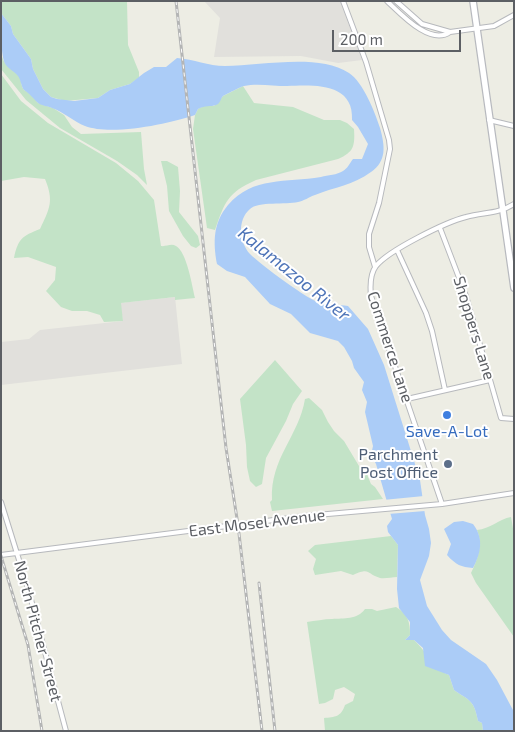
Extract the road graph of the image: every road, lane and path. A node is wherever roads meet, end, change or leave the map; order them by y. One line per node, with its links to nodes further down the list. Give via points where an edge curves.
1 (343, 1): 14 (street, via 366,62 389,140 379,203 369,234)
2 (387, 1): 7 (street, via 421,30 441,36)
3 (396, 1): 7 (street, via 422,24)
4 (473, 1): 6 (street)
5 (514, 15): 6 (street, via 498,25)
6 (477, 29): 7 (street); 8 (street)
7 (450, 32)
8 (489, 120): 9 (street); 11 (street)
9 (514, 126)
10 (514, 204): 11 (street)
11 (503, 211): 12 (street, Commerce Lane, via 469,216); 15 (street)
12 (440, 228): 13 (street, Commerce Lane); 16 (street, Shoppers Lane, via 466,296)
13 (397, 250): 14 (street, Commerce Lane); 17 (street, via 426,313)
14 (375, 267): 18 (street, Commerce Lane, via 371,296)
15 (514, 288)
16 (490, 380): 17 (street); 19 (street, Shoppers Lane, via 501,418)
17 (445, 390): 18 (street)
18 (407, 399): 22 (street, Commerce Lane)
19 (514, 419)
20 (514, 493): 22 (street, East Mosel Avenue)
21 (1, 502): 23 (street, North Pitcher Street)
22 (442, 504): 23 (street, East Mosel Avenue, via 305,516)
23 (17, 553): 24 (street, East Mosel Avenue); 25 (street, North Pitcher Street)
24 (1, 555)
25 (66, 731)

